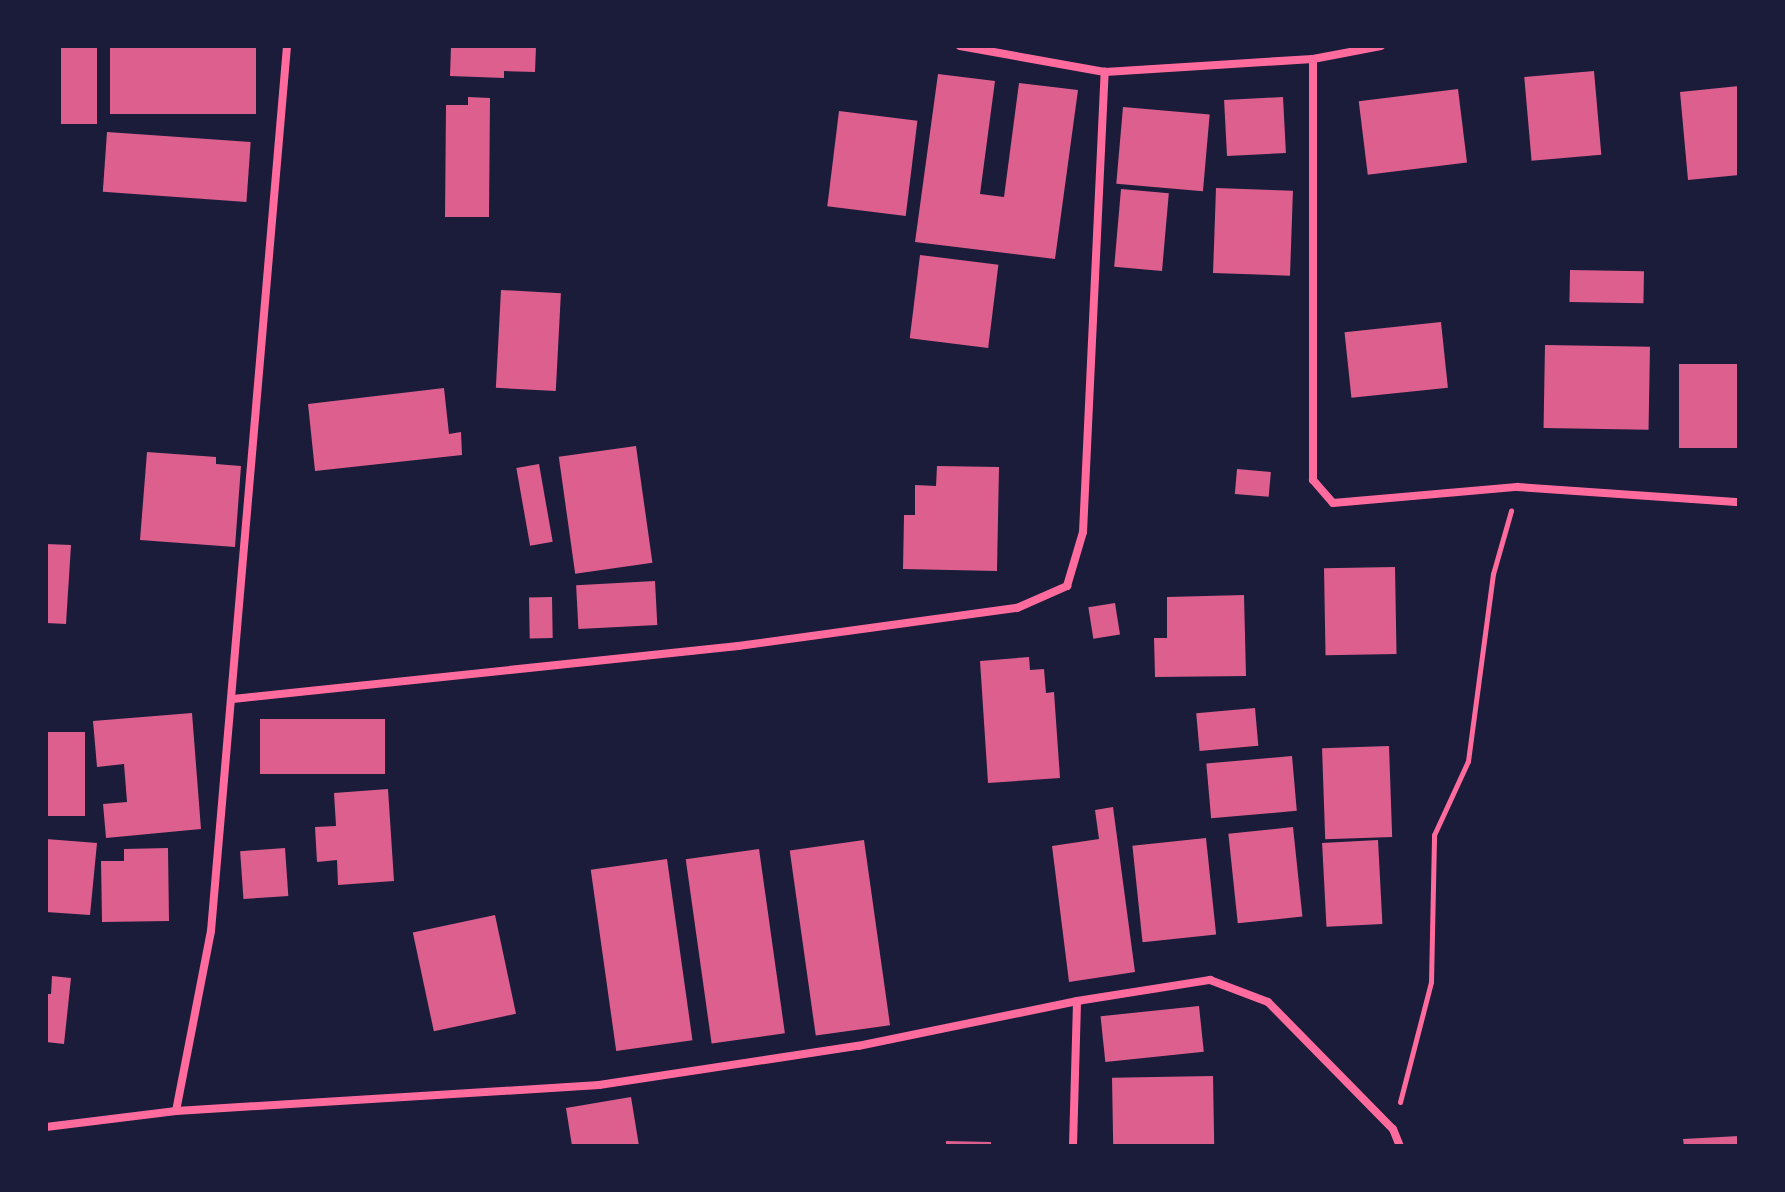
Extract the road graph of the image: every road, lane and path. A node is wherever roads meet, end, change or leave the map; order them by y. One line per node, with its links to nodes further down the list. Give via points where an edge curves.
1 (287, 46): 8 (street)
2 (960, 46): 5 (street)
3 (1381, 46): 4 (street)
4 (1313, 59): 5 (street); 6 (street, via 1313,480 1333,503)
5 (1105, 72): 8 (street, via 1083,532 1067,586 1017,608 738,646)
6 (1517, 487): 7 (street); 12 (path, via 1493,574 1468,761 1434,835 1431,982)
7 (1739, 502)
8 (233, 699): 10 (street, via 211,931)
9 (1077, 1001): 10 (street, via 858,1046 599,1085); 12 (street, via 1210,980 1268,1002); 13 (street)
10 (176, 1111): 11 (street)
11 (46, 1127)
12 (1393, 1129): 14 (street)
13 (1073, 1146)
14 (1400, 1146)

